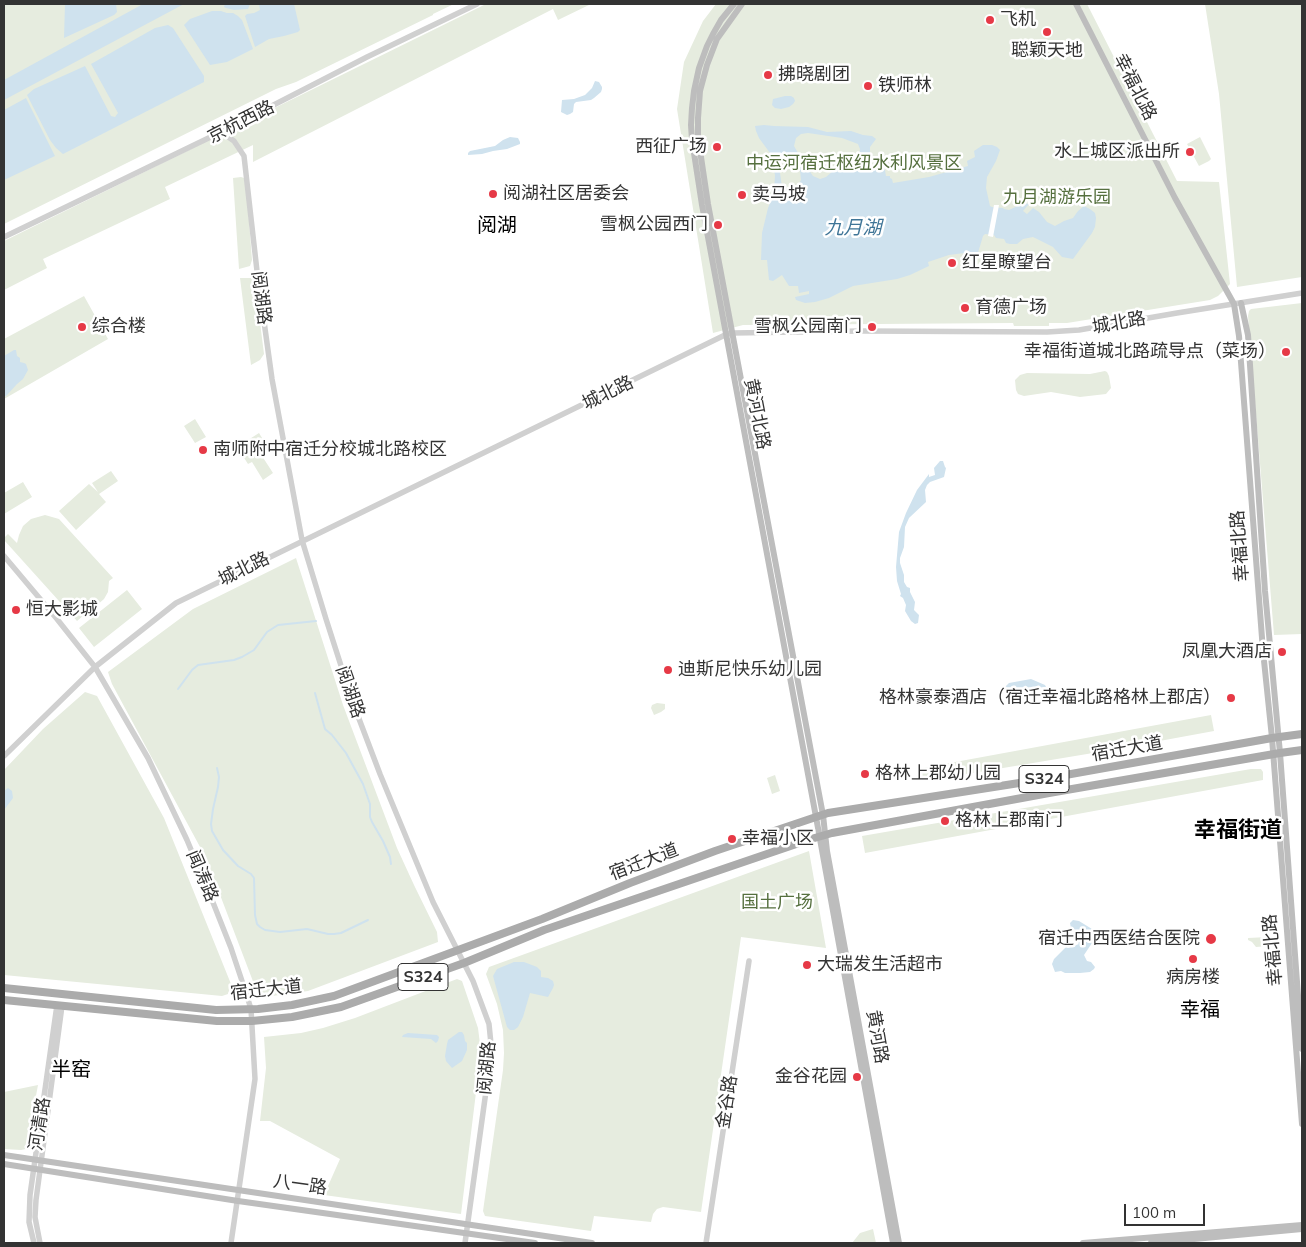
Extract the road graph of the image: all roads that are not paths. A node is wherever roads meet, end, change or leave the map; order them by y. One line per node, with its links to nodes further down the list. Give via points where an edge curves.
1 (477, 4): 5 (street, 京杭西路, via 367,56)
2 (734, 4): 10 (main road, 黄河北路, via 717,27 703,56 694,92 691,126 702,205)
3 (742, 4): 10 (main road, 黄河北路, via 711,51 698,118 702,164)
4 (1076, 4): 9 (main road, 幸福北路)
5 (223, 131): 6 (street, 京杭西路); 11 (street, 阅湖路, via 240,149 246,163 272,379)
6 (4, 237)
7 (1302, 293): 8 (street, 城北路)
8 (1241, 302): 9 (street, 城北路); 15 (main road, 幸福北路, via 1248,335)
9 (1234, 304): 10 (street, 城北路, via 1079,330 1048,332); 15 (main road, 幸福北路, via 1263,648)
10 (730, 334): 11 (street, 城北路); 19 (main road, 黄河北路)
11 (302, 540): 13 (street, 城北路, via 176,603); 21 (street, 阅湖路, via 350,694 377,766 433,902)
12 (4, 556): 13 (street, 闻涛路)
13 (95, 668): 18 (street, 城北路); 27 (street, 闻涛路, via 148,758 187,840 231,948)
14 (1302, 734): 15 (main road, 宿迁大道 / S324)
15 (1275, 737): 17 (main road, 幸福北路); 19 (main road, 宿迁大道 / S324)
16 (1302, 750): 17 (main road, 宿迁大道 / S324)
17 (1276, 754): 20 (main road, 宿迁大道 / S324); 29 (main road, 幸福北路); 30 (main road, 幸福北路)
18 (4, 756)
19 (819, 816): 20 (main road, 黄河北路); 21 (main road, 宿迁大道 / S324, via 707,854)
20 (822, 836): 23 (main road, 宿迁大道 / S324, via 553,928); 48 (main road, 黄河路); 49 (main road, 黄河路)
21 (457, 951): 23 (street, 阅湖路); 27 (main road, 宿迁大道 / S324, via 334,996)
22 (749, 961): 47 (street, 金谷路)
23 (464, 963): 28 (main road, 宿迁大道 / S324, via 341,1007 292,1018); 37 (street, 阅湖路, via 489,1024 491,1044)
24 (4, 988): 27 (main road, 宿迁大道 / S324, via 216,1010)
25 (4, 1000): 26 (main road, 宿迁大道 / S324)
26 (60, 1006): 28 (main road, 宿迁大道 / S324, via 217,1021); 32 (street, 河清路)
27 (251, 1009): 28 (street, 闻涛路)
28 (252, 1021): 35 (street, 闻涛路, via 255,1079)
29 (1302, 1049)
30 (1302, 1124)
31 (4, 1155): 32 (main road, 八一路)
32 (38, 1160): 34 (street, 河清路); 35 (main road, 八一路)
33 (4, 1164): 34 (main road, 八一路)
34 (36, 1168): 36 (main road, 八一路); 41 (street, 河清路, via 29,1200); 42 (street, 河清路, via 35,1212)
35 (239, 1191): 36 (street, 闻涛路); 37 (main road, 八一路)
36 (238, 1200): 40 (main road, 八一路); 43 (street, 闻涛路)
37 (468, 1224): 40 (street, 阅湖路); 46 (main road, 八一路)
38 (1302, 1225): 50 (main road)
39 (1302, 1229): 51 (main road)
40 (467, 1233): 44 (street, 阅湖路); 45 (main road, 八一路)
41 (34, 1243)
42 (40, 1243)
43 (231, 1243)
44 (465, 1243)
45 (535, 1243)
46 (592, 1243)
47 (706, 1243)
48 (893, 1243)
49 (899, 1243)
50 (1083, 1243)
51 (1150, 1243)

